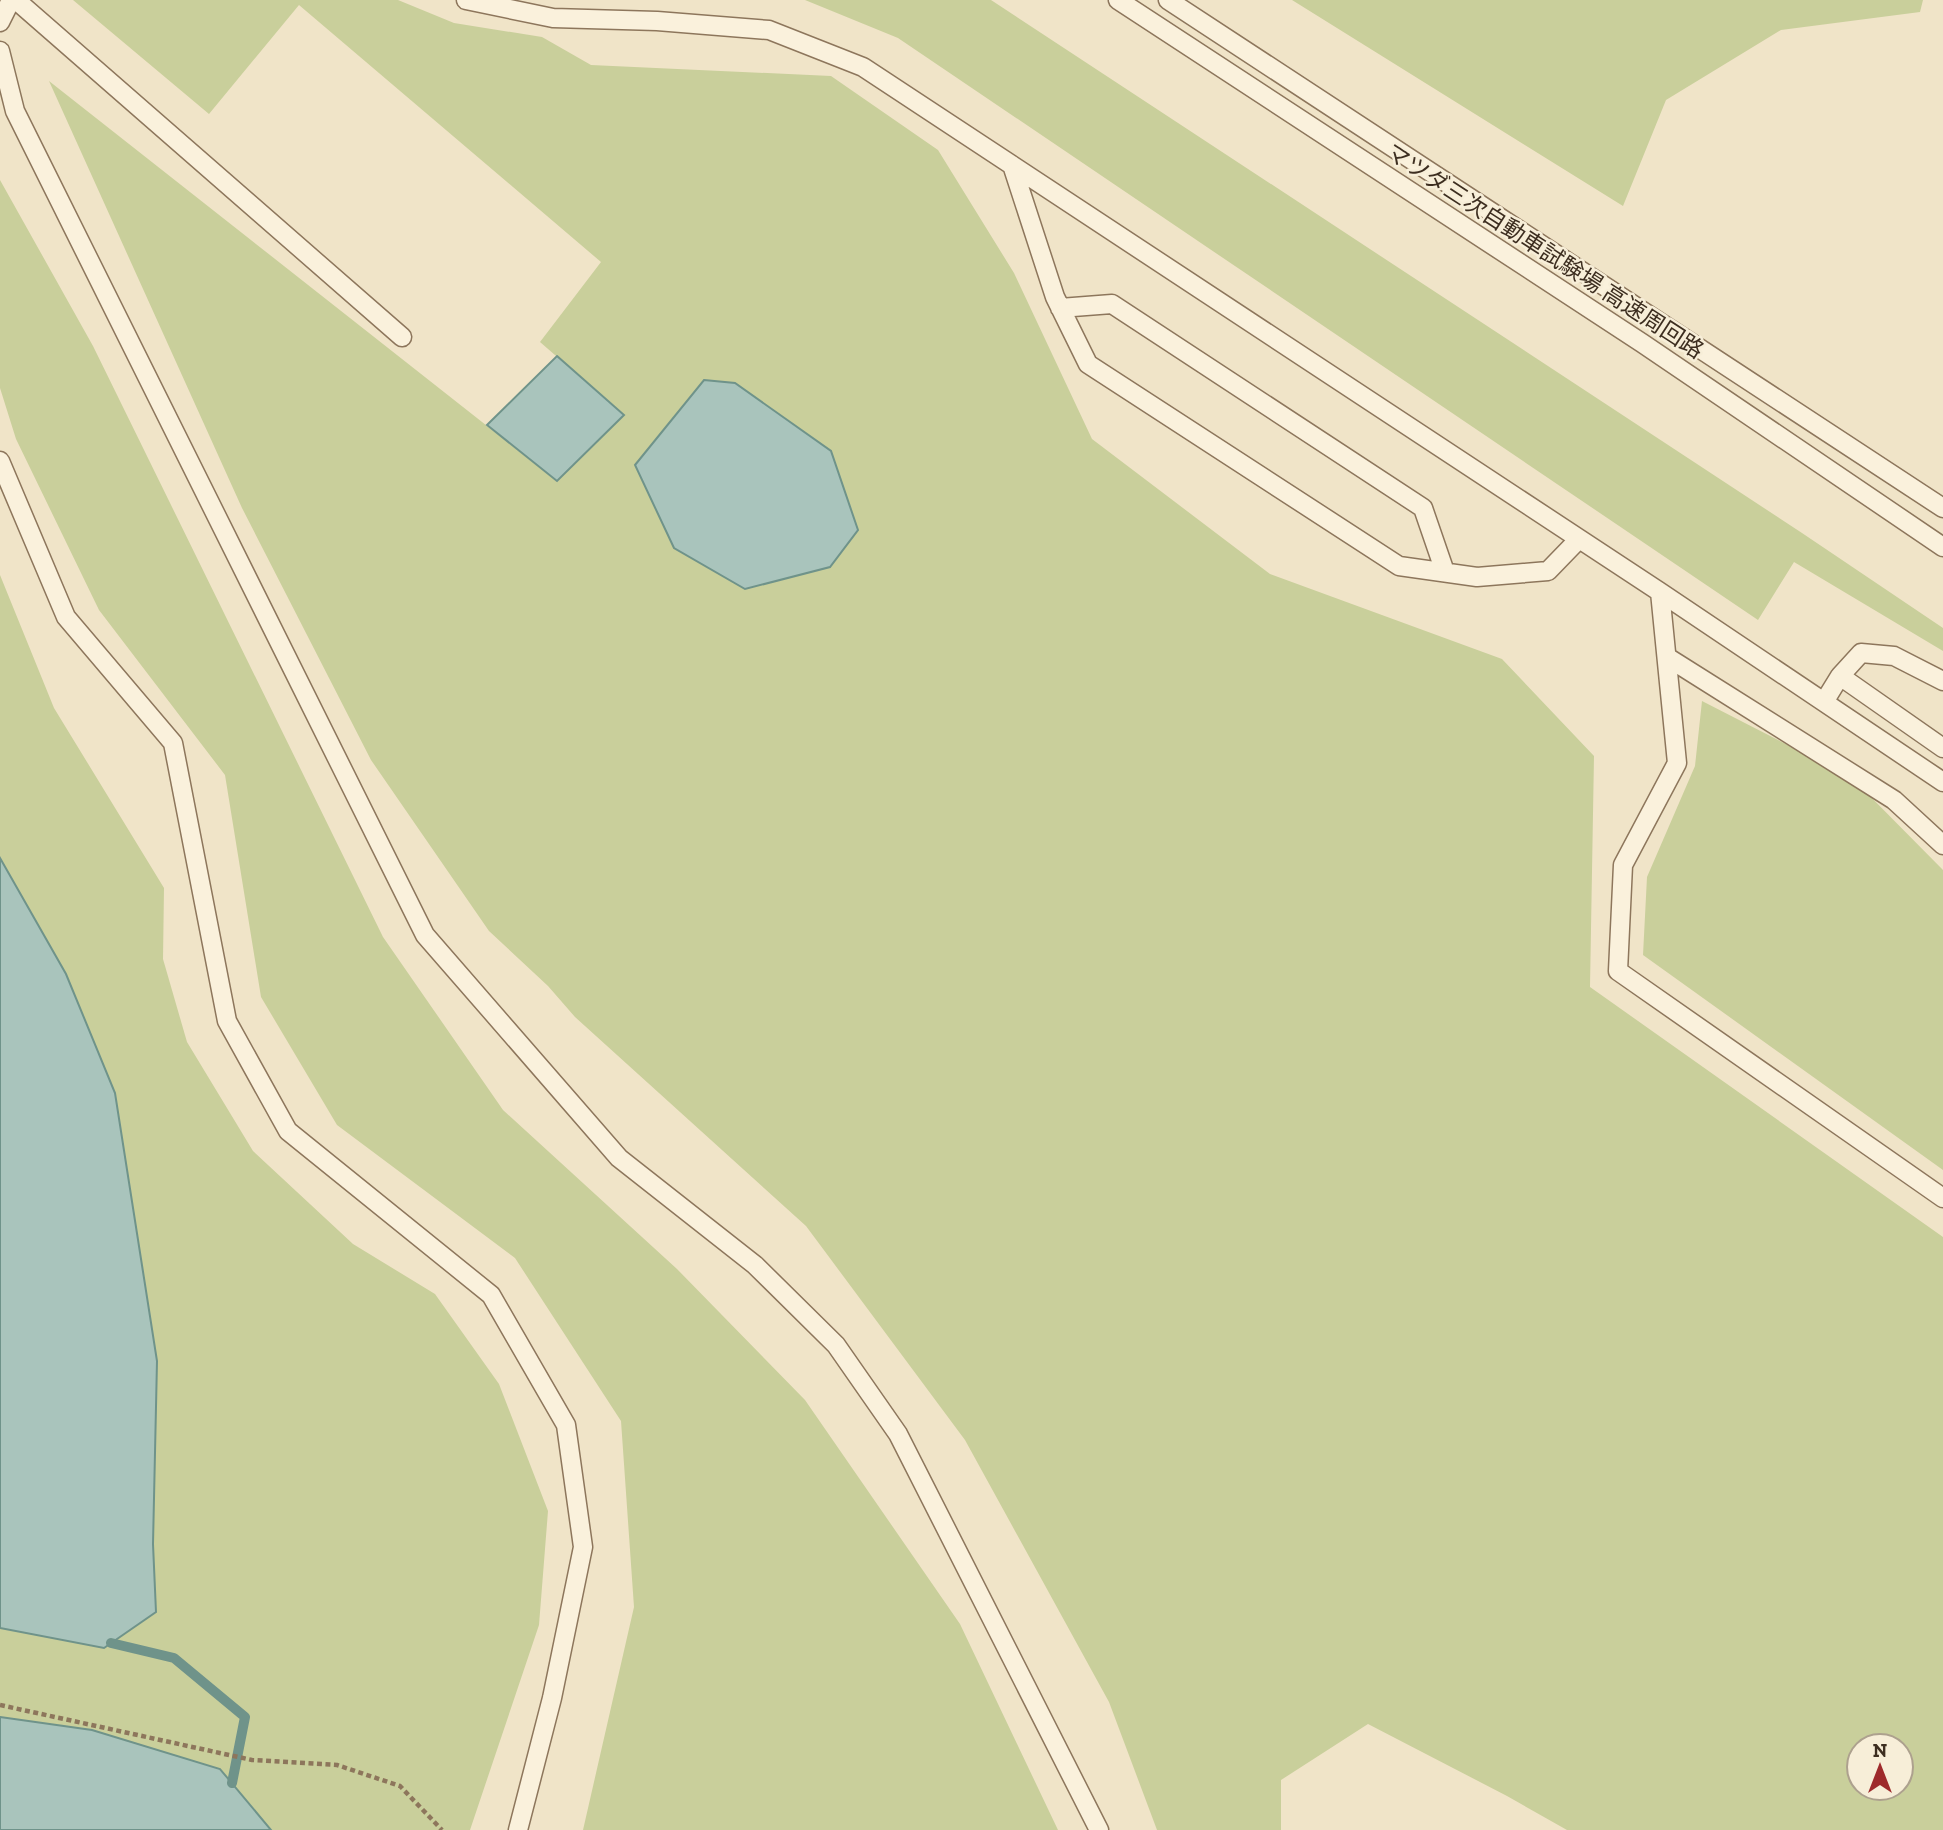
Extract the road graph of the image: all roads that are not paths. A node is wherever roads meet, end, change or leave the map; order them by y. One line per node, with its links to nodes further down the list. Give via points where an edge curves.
1 (13, 0): 5 (lane); 9 (lane)
2 (466, 0): 7 (lane, via 553,18 769,30 863,67)
3 (1118, 0): 13 (lane, マツダ三次自動車試験場 高速周回路, via 1630,335)
4 (1168, 0): 11 (lane)
5 (0, 22)
6 (0, 51): 27 (lane, via 15,111 425,935 619,1158 755,1265 835,1345 898,1434)
7 (1012, 165): 8 (lane); 12 (lane)
8 (1060, 308): 14 (lane, via 1088,364 1399,566); 14 (lane, via 1112,304 1423,508)
9 (402, 337)
10 (0, 461): 26 (lane, via 66,617 173,743 227,1021 288,1131 491,1295 566,1424 583,1547 552,1698)
11 (1943, 508)
12 (1579, 539): 14 (lane, via 1548,571 1476,577); 15 (lane)
13 (1943, 547)
14 (1445, 572)
15 (1661, 592): 16 (lane); 19 (lane)
16 (1667, 657): 22 (lane); 25 (lane, via 1677,763 1623,865 1618,971)
17 (1840, 676): 18 (lane, via 1861,653 1894,656); 19 (lane); 20 (lane)
18 (1943, 681)
19 (1824, 702): 21 (lane)
20 (1943, 748)
21 (1943, 782)
22 (1908, 812): 23 (lane); 24 (lane)
23 (1943, 828)
24 (1943, 845)
25 (1943, 1198)
26 (517, 1830)
27 (1099, 1830)

